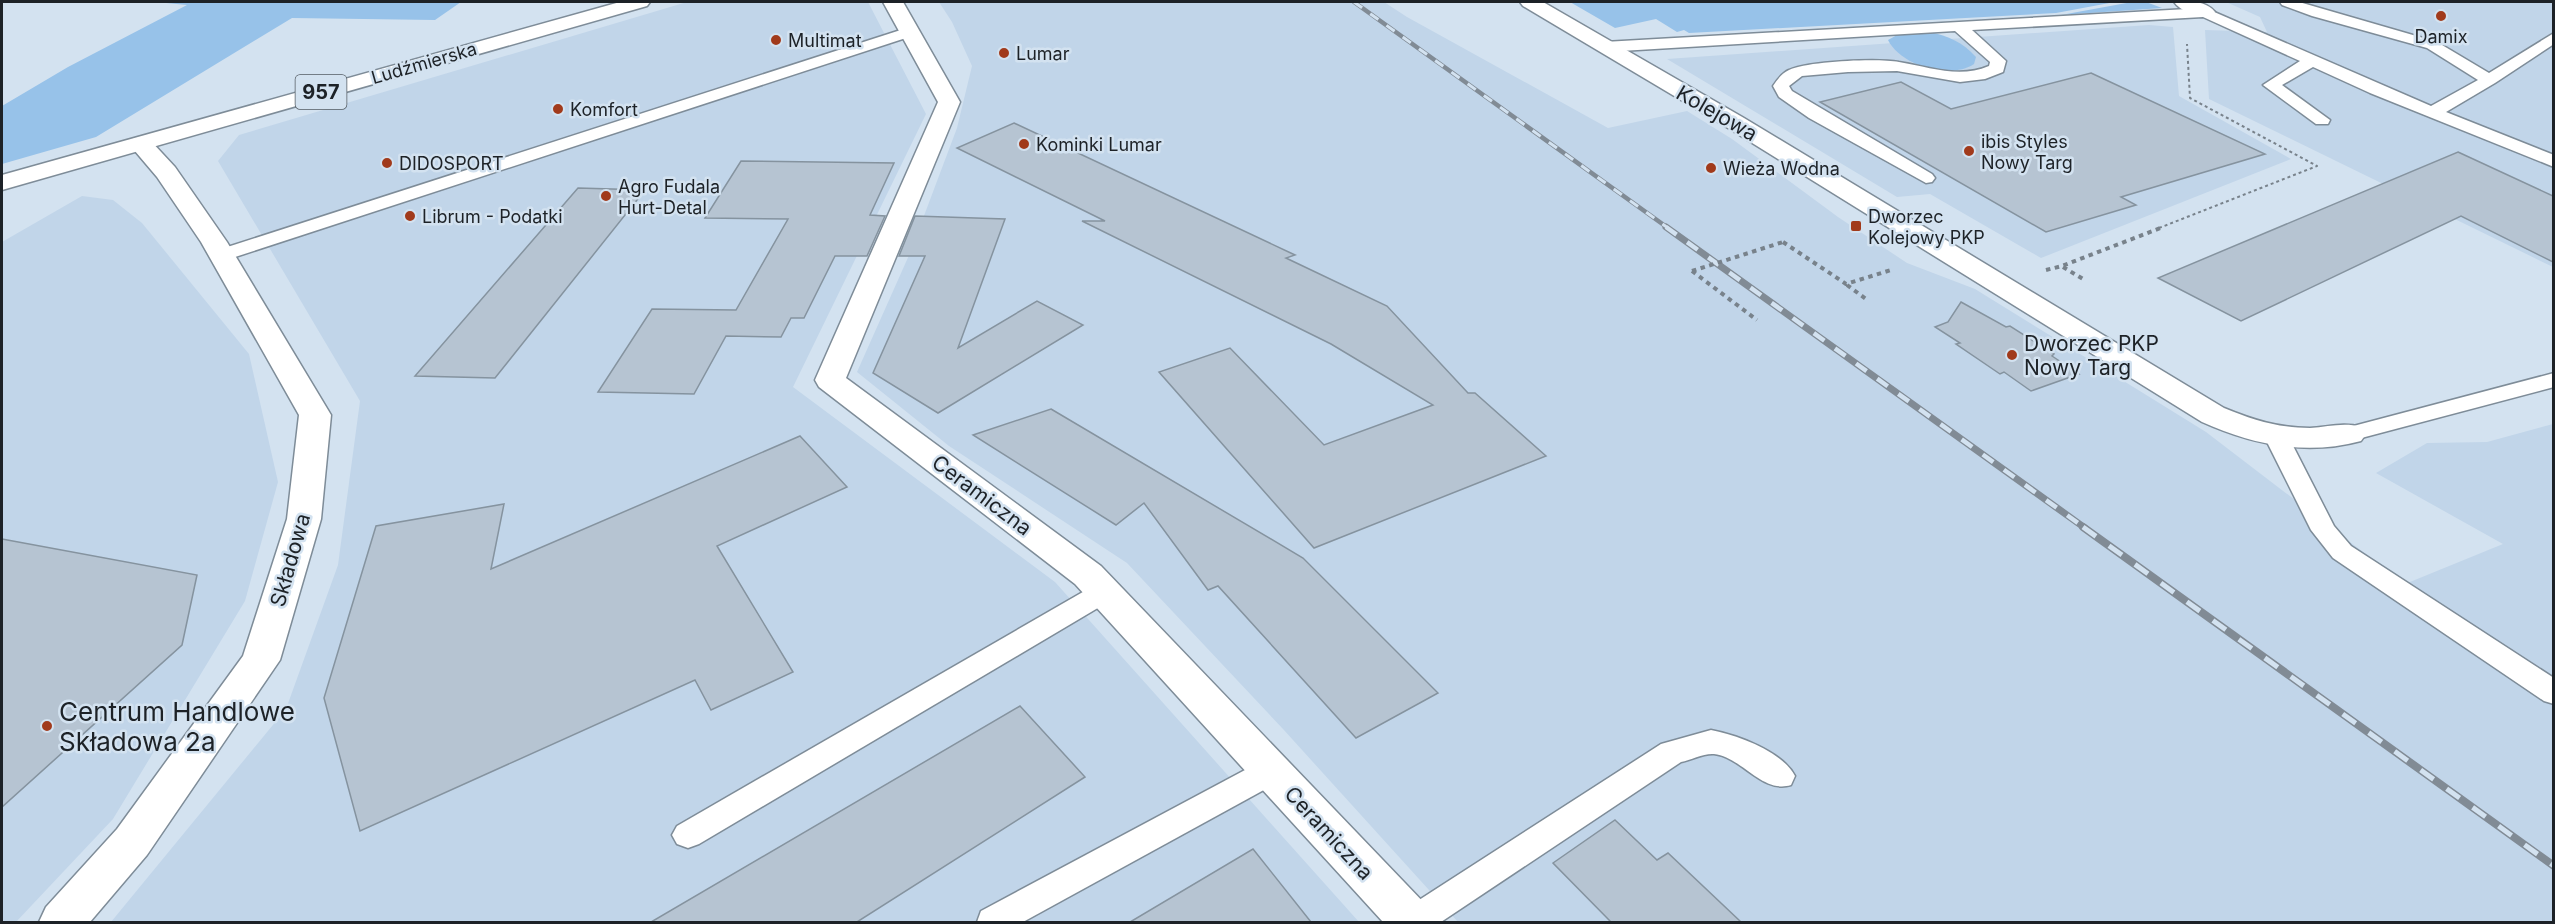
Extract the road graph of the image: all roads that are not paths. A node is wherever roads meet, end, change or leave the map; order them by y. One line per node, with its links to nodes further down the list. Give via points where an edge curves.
1 (640, 2): 17 (street, Ludźmierska / 957)
2 (893, 2): 8 (street, Ceramiczna)
3 (1530, 2): 11 (street, Kolejowa)
4 (2184, 2): 6 (street)
5 (2287, 2): 14 (lane, via 2432,45)
6 (2205, 12): 7 (lane); 12 (lane)
7 (1958, 26): 9 (lane); 13 (lane, via 1998,61 1997,69 1985,75 1941,76)
8 (910, 32): 21 (lane); 25 (street, Ceramiczna, via 949,102 830,380 1088,575)
9 (1864, 32): 11 (lane); 13 (lane)
10 (2553, 37): 14 (lane)
11 (1604, 47): 24 (street, Kolejowa, via 1736,123 2213,415 2243,429)
12 (2312, 60): 15 (lane); 16 (lane, via 2271,85)
13 (1895, 66): 19 (lane, via 1798,72 1781,86 1785,94 1815,114)
14 (2489, 80): 15 (lane)
15 (2432, 113): 18 (lane)
16 (2322, 120)
17 (141, 144): 20 (street, Ludźmierska / 957); 21 (street, Składowa, via 166,172)
18 (2553, 162)
19 (1926, 178)
20 (2, 183)
21 (222, 255): 30 (street, Składowa, via 315,415 304,519 261,660 132,842)
22 (2553, 380): 23 (lane)
23 (2350, 434): 24 (street, Kolejowa, via 2315,439)
24 (2277, 438): 26 (lane, via 2324,530 2342,552)
25 (1104, 592): 27 (street, Ceramiczna); 29 (lane)
26 (2553, 693)
27 (1271, 771): 31 (lane); 32 (street, Ceramiczna)
28 (1780, 776): 32 (lane, via 1736,747 1712,742 1672,753)
29 (688, 835)
30 (62, 922)
31 (993, 922)
32 (1413, 922)

